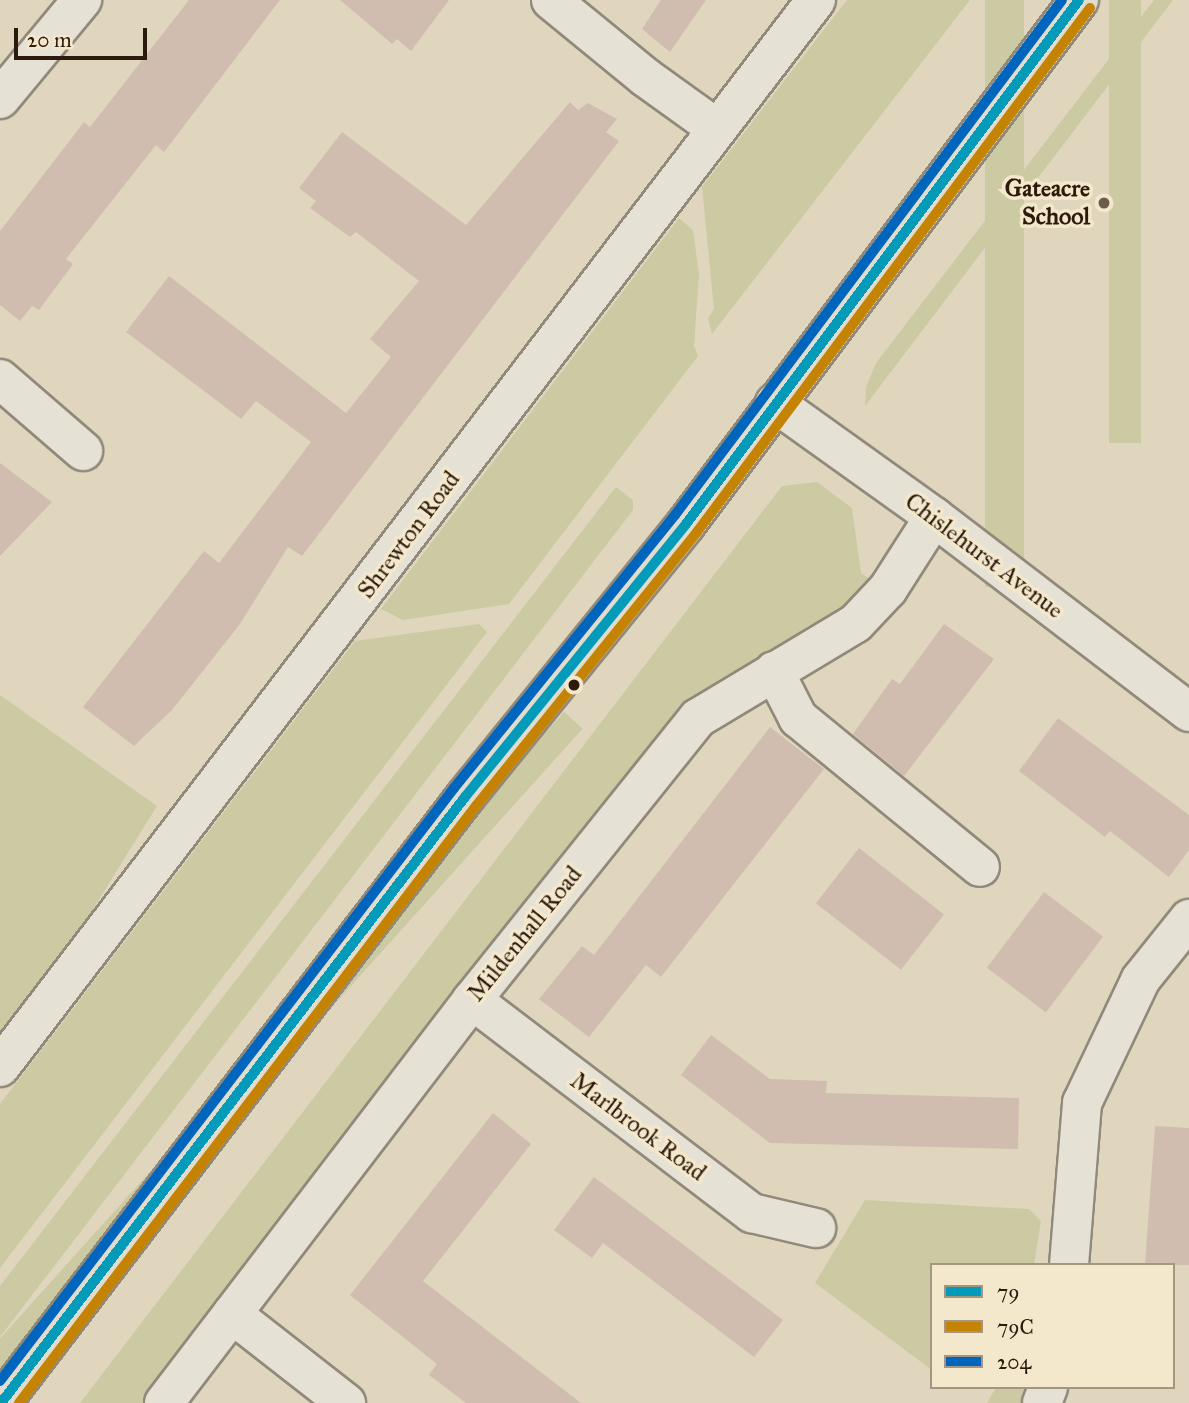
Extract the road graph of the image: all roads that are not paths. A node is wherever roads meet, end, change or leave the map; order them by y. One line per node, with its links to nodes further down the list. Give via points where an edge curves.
1 (82, 0): 5 (street)
2 (551, 0): 6 (street)
3 (816, 0): 6 (street, Shrewton Road)
4 (1079, 0): 8 (main road)
5 (0, 100)
6 (716, 128): 16 (street, Shrewton Road, via 355,609 183,824 57,998)
7 (0, 379): 9 (street)
8 (775, 403): 10 (street, Chislehurst Avenue); 20 (main road, via 685,524 465,797)
9 (83, 451)
10 (934, 517): 11 (street, Mildenhall Road, via 895,579 856,623); 12 (street, Chislehurst Avenue)
11 (774, 671): 13 (street, via 797,719); 15 (street, Mildenhall Road, via 698,718)
12 (1189, 712)
13 (980, 867)
14 (1189, 919): 18 (street, via 1141,979 1082,1103)
15 (472, 1000): 17 (street, Marlbrook Road, via 752,1213); 19 (street, Mildenhall Road)
16 (0, 1068)
17 (816, 1228)
18 (1069, 1263)
19 (232, 1314): 21 (street, Mildenhall Road); 22 (street)
20 (1, 1403)
21 (164, 1403)
22 (346, 1403)

